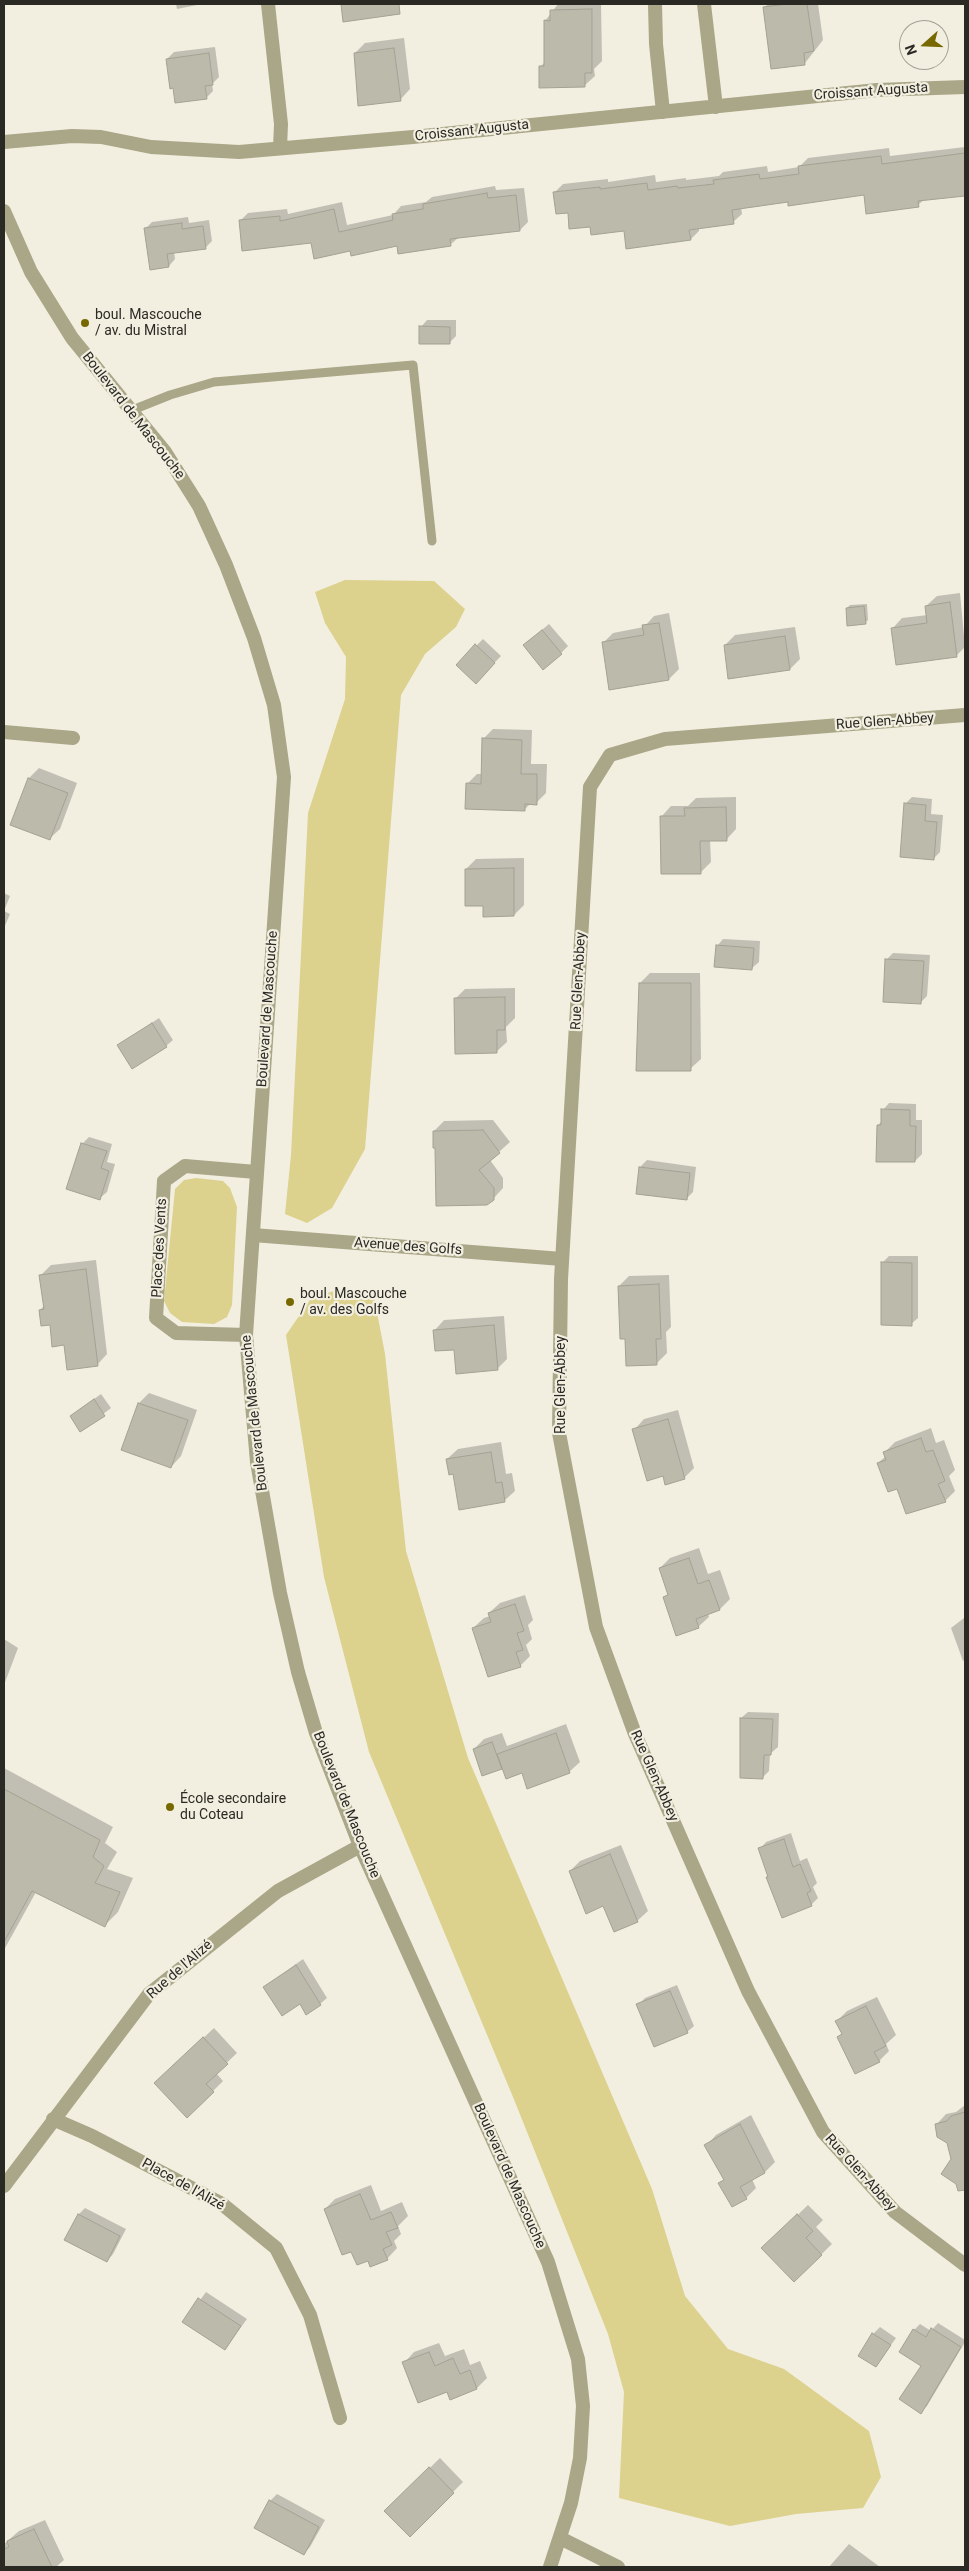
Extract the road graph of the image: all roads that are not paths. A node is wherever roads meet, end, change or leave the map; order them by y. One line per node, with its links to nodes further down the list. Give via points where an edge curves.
1 (268, 4): 8 (street, via 282,124)
2 (655, 4): 6 (street)
3 (704, 4): 5 (street)
4 (965, 86): 5 (street, Croissant Augusta, via 877,90)
5 (716, 107): 6 (street, Croissant Augusta)
6 (663, 112): 8 (street, Croissant Augusta)
7 (4, 142): 8 (street, Croissant Augusta, via 72,136 101,137 186,150 239,152)
8 (280, 148)
9 (4, 211): 10 (street, Boulevard de Mascouche, via 31,272 67,330)
10 (130, 411): 11 (lane, via 214,382 413,365); 15 (street, Boulevard de Mascouche, via 165,452 213,533 254,638 274,706 284,777)
11 (432, 541)
12 (965, 715): 17 (street, Rue Glen-Abbey, via 665,739 610,755 590,787)
13 (4, 732): 14 (street)
14 (73, 738)
15 (256, 1172): 16 (street, Boulevard de Mascouche); 18 (street, Place des Vents, via 185,1166 164,1181 156,1318 176,1333)
16 (253, 1235): 17 (street, Avenue des Golfs); 18 (street, Boulevard de Mascouche)
17 (562, 1259): 22 (street, Rue Glen-Abbey, via 559,1433 596,1627 635,1734 748,1990 823,2132 895,2212)
18 (246, 1335): 19 (street, Boulevard de Mascouche, via 257,1462 293,1653 316,1733)
19 (360, 1846): 20 (street, Rue de l'Alizé, via 278,1891 149,1994); 24 (street, Boulevard de Mascouche, via 544,2252 565,2311 578,2359 583,2406 580,2458)
20 (53, 2119): 21 (street, Rue de l'Alizé); 23 (street, Place de l'Alizé, via 222,2204 276,2248 310,2315)
21 (4, 2186)
22 (965, 2265)
23 (340, 2418)
24 (560, 2538): 25 (street, Boulevard de Mascouche); 26 (street)
25 (550, 2567)
26 (618, 2567)

